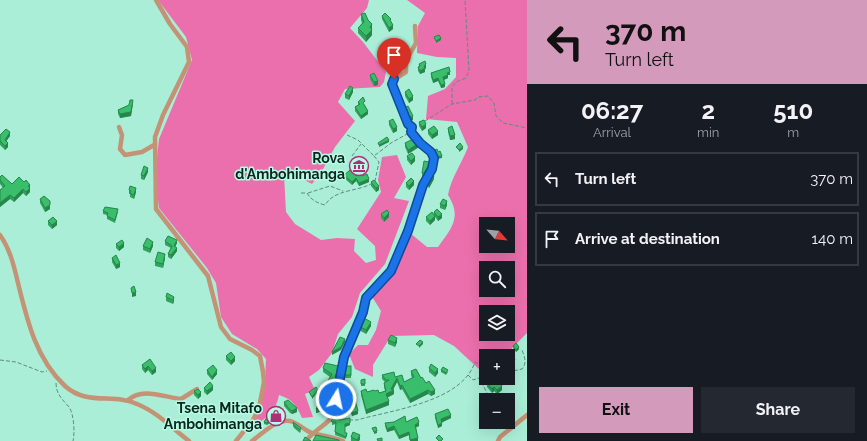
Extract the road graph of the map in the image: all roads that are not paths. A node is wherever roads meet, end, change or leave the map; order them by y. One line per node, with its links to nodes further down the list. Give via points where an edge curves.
1 (156, 0): 4 (street, via 187,47 189,62 163,116)
2 (415, 26): 9 (street, via 416,43 406,61 406,72 394,79 392,84 405,119 412,127 411,132 434,158 432,169 423,185 391,271 366,298 363,312 344,357 332,418)
3 (119, 127): 4 (street, via 122,135 120,149 125,155 142,152)
4 (154, 145): 11 (street, via 156,209 208,276 221,327 230,339 260,356 264,382 259,408)
5 (0, 235): 7 (street, via 6,243 13,265 33,339 45,363 66,386 81,395 102,400)
6 (196, 389): 7 (street, via 181,399 141,393)
7 (128, 400): 10 (street, via 152,412)
8 (527, 415): 15 (street)
9 (311, 433): 12 (street, via 287,420 274,425); 13 (street); 14 (street)
10 (189, 441)
11 (236, 441)
12 (252, 441)
13 (306, 441)
14 (343, 441)
15 (498, 441)

